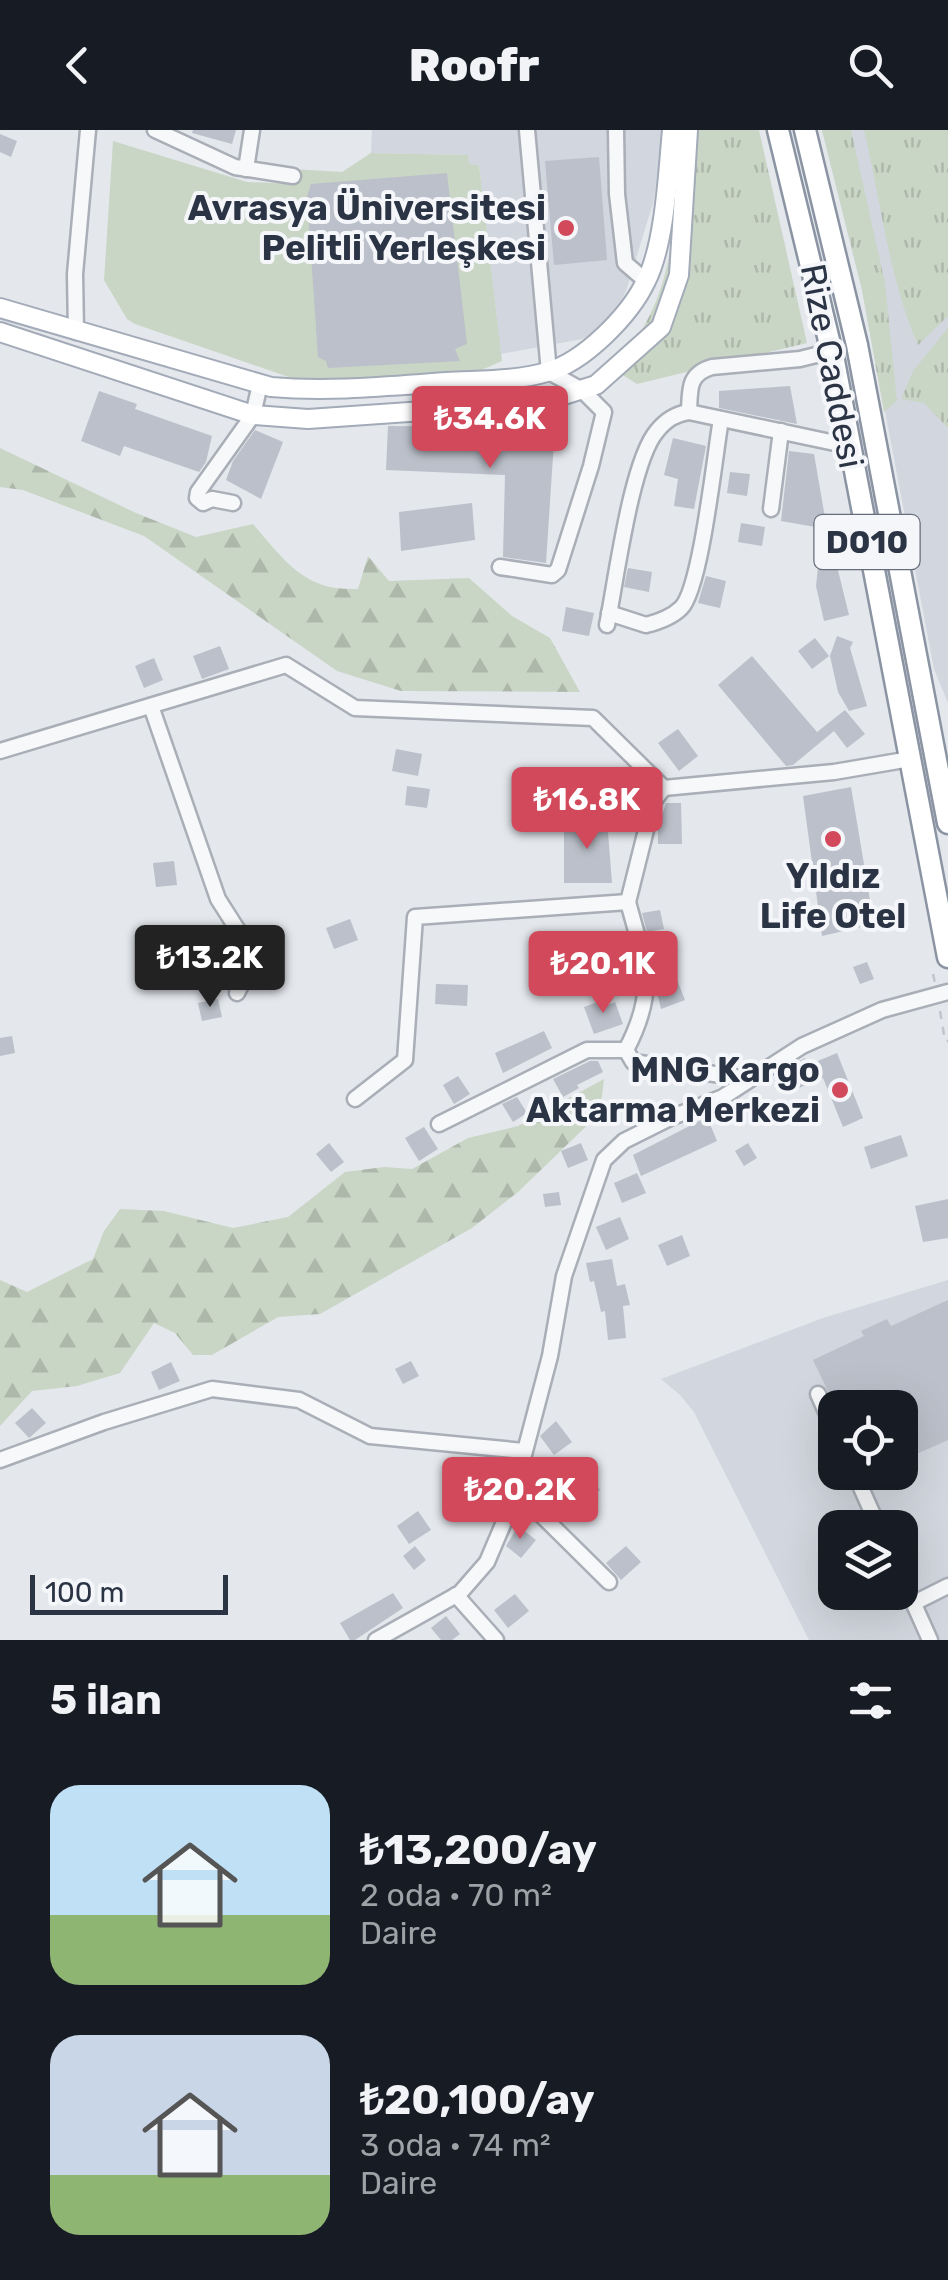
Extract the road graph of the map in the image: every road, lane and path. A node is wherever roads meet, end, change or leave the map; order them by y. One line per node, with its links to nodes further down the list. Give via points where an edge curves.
1 (88, 130): 16 (street)
2 (155, 130): 10 (street)
3 (252, 130): 11 (street)
4 (527, 130): 18 (street)
5 (616, 130): 13 (street, via 624,263)
6 (672, 130): 13 (main road)
7 (688, 130): 20 (main road, via 679,275 661,327 624,363)
8 (778, 130): 17 (highway, Rize Caddesi / D010)
9 (805, 130): 33 (highway, Rize Caddesi / D010, via 857,345)
10 (178, 136): 11 (street)
11 (246, 169): 12 (street)
12 (293, 176)
13 (646, 281): 18 (main road, via 622,320)
14 (0, 308): 16 (main road)
15 (0, 332): 22 (main road)
16 (76, 332): 19 (main road)
17 (832, 351): 21 (street, via 698,371 690,382); 25 (highway, Rize Caddesi / D010)
18 (549, 372): 19 (main road, via 316,390); 20 (street)
19 (260, 384): 22 (street)
20 (582, 390): 22 (main road, via 538,403 308,418); 28 (street, via 604,412 558,570)
21 (689, 412): 23 (street); 23 (street, via 655,432 640,460 608,619 646,625 687,600)
22 (253, 414): 26 (street, via 198,492 204,503)
23 (721, 419): 24 (street)
24 (781, 432): 25 (street); 27 (street)
25 (849, 446): 31 (highway, Rize Caddesi / D010)
26 (234, 503)
27 (772, 509)
28 (500, 568)
29 (150, 706): 30 (street); 32 (street, via 286,664 355,708 594,718); 37 (street, via 218,898 246,944 249,969)
30 (0, 751)
31 (910, 759): 32 (street); 35 (highway, Rize Caddesi / D010)
32 (664, 788): 34 (street, via 653,802)
33 (948, 823)
34 (628, 902): 40 (street, via 648,976 646,1001); 42 (street, via 415,916 405,1060)
35 (948, 957)
36 (948, 992): 41 (street, via 882,1010 802,1046)
37 (237, 993)
38 (944, 1030): 39 (path)
39 (947, 1041)
40 (626, 1050): 41 (street, via 633,1062); 43 (street, via 588,1050)
41 (748, 1080): 44 (street, via 624,1141 604,1160 564,1276)
42 (355, 1099)
43 (439, 1124)
44 (524, 1451): 45 (street, via 370,1436 300,1400 212,1389); 46 (street)
45 (0, 1460)
46 (515, 1489): 47 (street); 49 (street, via 487,1562)
47 (609, 1582)
48 (948, 1586): 50 (street)
49 (456, 1595): 52 (street); 53 (street)
50 (918, 1601)
51 (917, 1610): 54 (street)
52 (376, 1640)
53 (496, 1640)
54 (930, 1640)

